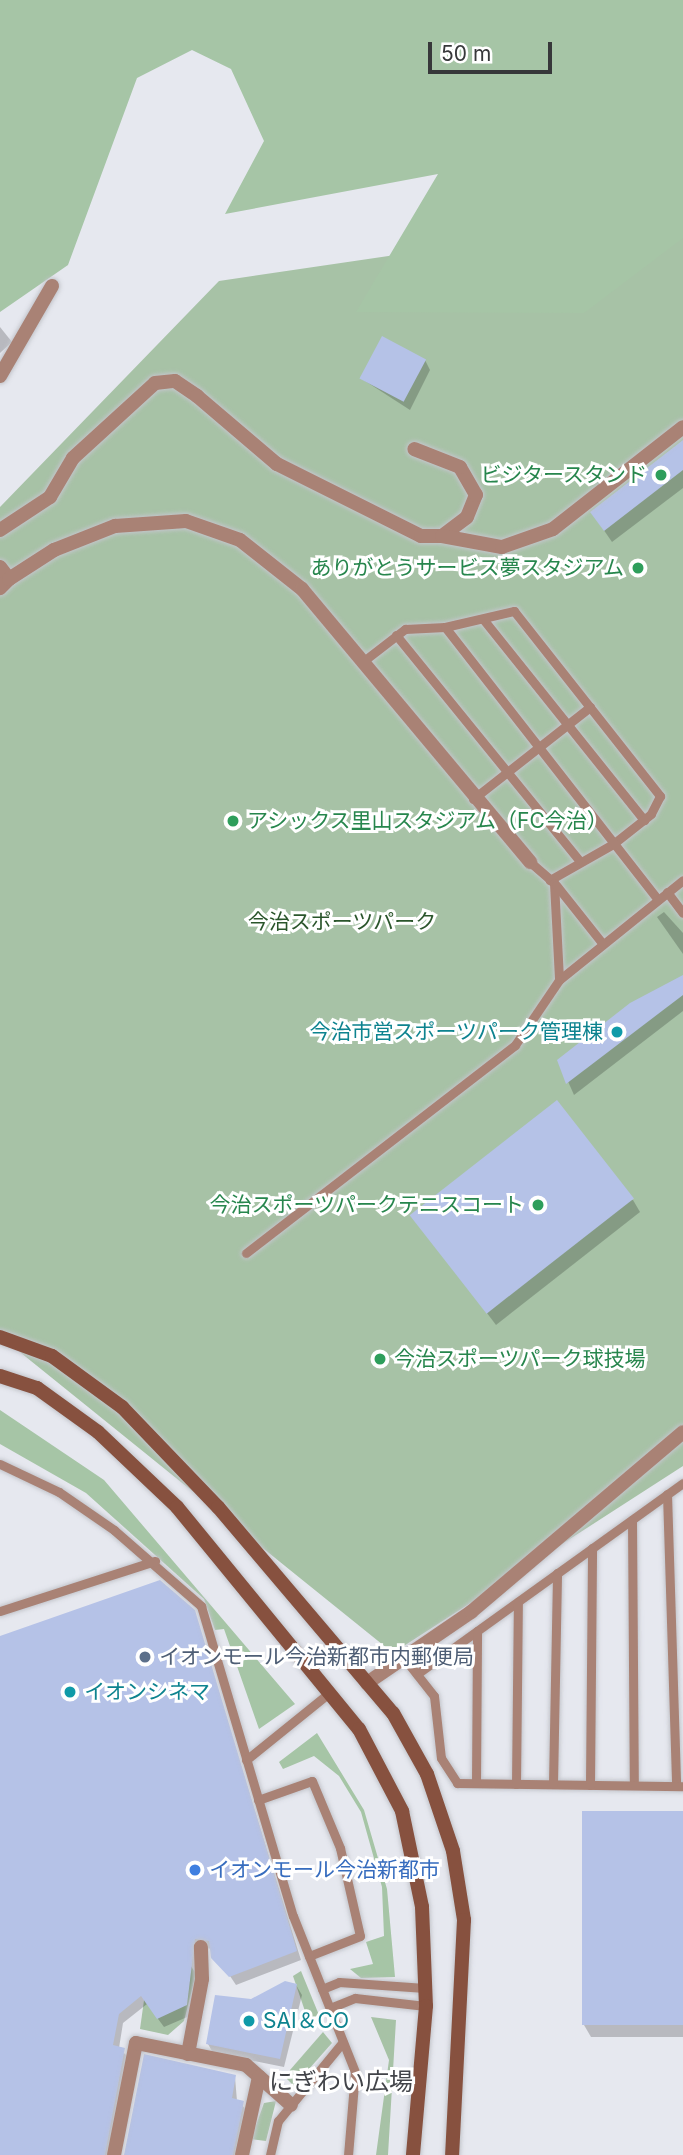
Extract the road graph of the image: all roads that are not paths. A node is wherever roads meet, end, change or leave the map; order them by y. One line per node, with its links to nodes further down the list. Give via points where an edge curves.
1 (52, 286): 2 (street)
2 (0, 376)
3 (683, 427): 6 (street, via 553,529 502,547)
4 (414, 449): 6 (street, via 460,467 476,495 467,517)
5 (0, 530): 6 (street, via 50,497 73,458 117,412 155,383 174,382 277,464 421,537)
6 (442, 536)
7 (0, 567): 8 (street)
8 (4, 584): 12 (street, via 54,550 115,526 153,521 212,527 285,573)
9 (483, 619): 10 (lane); 13 (lane, via 514,611); 14 (lane)
10 (445, 627): 11 (lane, via 405,629); 15 (lane)
11 (396, 635): 12 (lane); 16 (lane)
12 (361, 663): 17 (street)
13 (590, 708): 14 (lane); 18 (lane, via 660,796)
14 (568, 724): 15 (lane); 18 (lane)
15 (538, 747): 16 (lane); 19 (lane)
16 (507, 772): 17 (lane); 20 (lane)
17 (472, 800): 21 (street)
18 (644, 820): 19 (lane)
19 (613, 844): 20 (lane); 25 (lane)
20 (578, 859): 23 (lane)
21 (530, 862): 23 (lane)
22 (683, 880): 24 (lane)
23 (552, 881): 27 (lane); 28 (lane)
24 (667, 892): 25 (lane); 26 (lane)
25 (657, 900): 27 (lane)
26 (683, 913)
27 (603, 944): 28 (lane)
28 (559, 979): 29 (lane, via 515,1045)
29 (246, 1253)
30 (0, 1337): 45 (street, via 51,1356 122,1408 218,1507)
31 (0, 1376): 46 (street, via 37,1388 98,1432 177,1507)
32 (683, 1432): 43 (street, via 471,1612)
33 (0, 1464): 38 (lane, via 59,1492)
34 (683, 1483): 35 (lane)
35 (667, 1494): 36 (lane); 53 (lane)
36 (632, 1520): 37 (lane); 52 (lane)
37 (592, 1548): 39 (lane); 51 (lane)
38 (155, 1561): 41 (lane); 47 (lane, via 201,1606)
39 (557, 1573): 40 (lane); 50 (lane)
40 (518, 1602): 42 (lane); 49 (lane)
41 (0, 1611)
42 (477, 1631): 44 (lane); 48 (lane)
43 (404, 1658): 44 (lane); 45 (street)
44 (417, 1674): 48 (lane, via 434,1696 442,1758 457,1783)
45 (368, 1683): 70 (street, via 393,1713 427,1774 453,1852 464,1946)
46 (329, 1693): 47 (lane); 57 (street, via 359,1729 402,1811 422,1907)
47 (246, 1760): 54 (lane)
48 (475, 1783): 49 (lane)
49 (516, 1784): 50 (lane)
50 (554, 1784): 51 (lane)
51 (590, 1785): 52 (lane)
52 (634, 1785): 53 (lane)
53 (679, 1786)
54 (258, 1800): 56 (lane); 56 (lane, via 312,1781 340,1848 360,1936)
55 (201, 1947): 62 (street, via 202,1979)
56 (309, 1956): 58 (lane)
57 (425, 1988): 58 (lane, via 339,1982); 59 (street)
58 (322, 1989): 60 (lane)
59 (426, 2006): 60 (lane, via 355,1998); 69 (street)
60 (330, 2008): 61 (lane)
61 (343, 2042): 64 (lane); 68 (lane, via 355,2072 357,2102)
62 (188, 2054): 63 (street, via 246,2066); 65 (street, via 136,2043)
63 (259, 2077): 64 (street); 66 (street)
64 (291, 2105): 67 (lane, via 278,2122)
65 (114, 2155)
66 (242, 2155)
67 (270, 2155)
68 (348, 2155)
69 (414, 2155)
70 (452, 2155)

